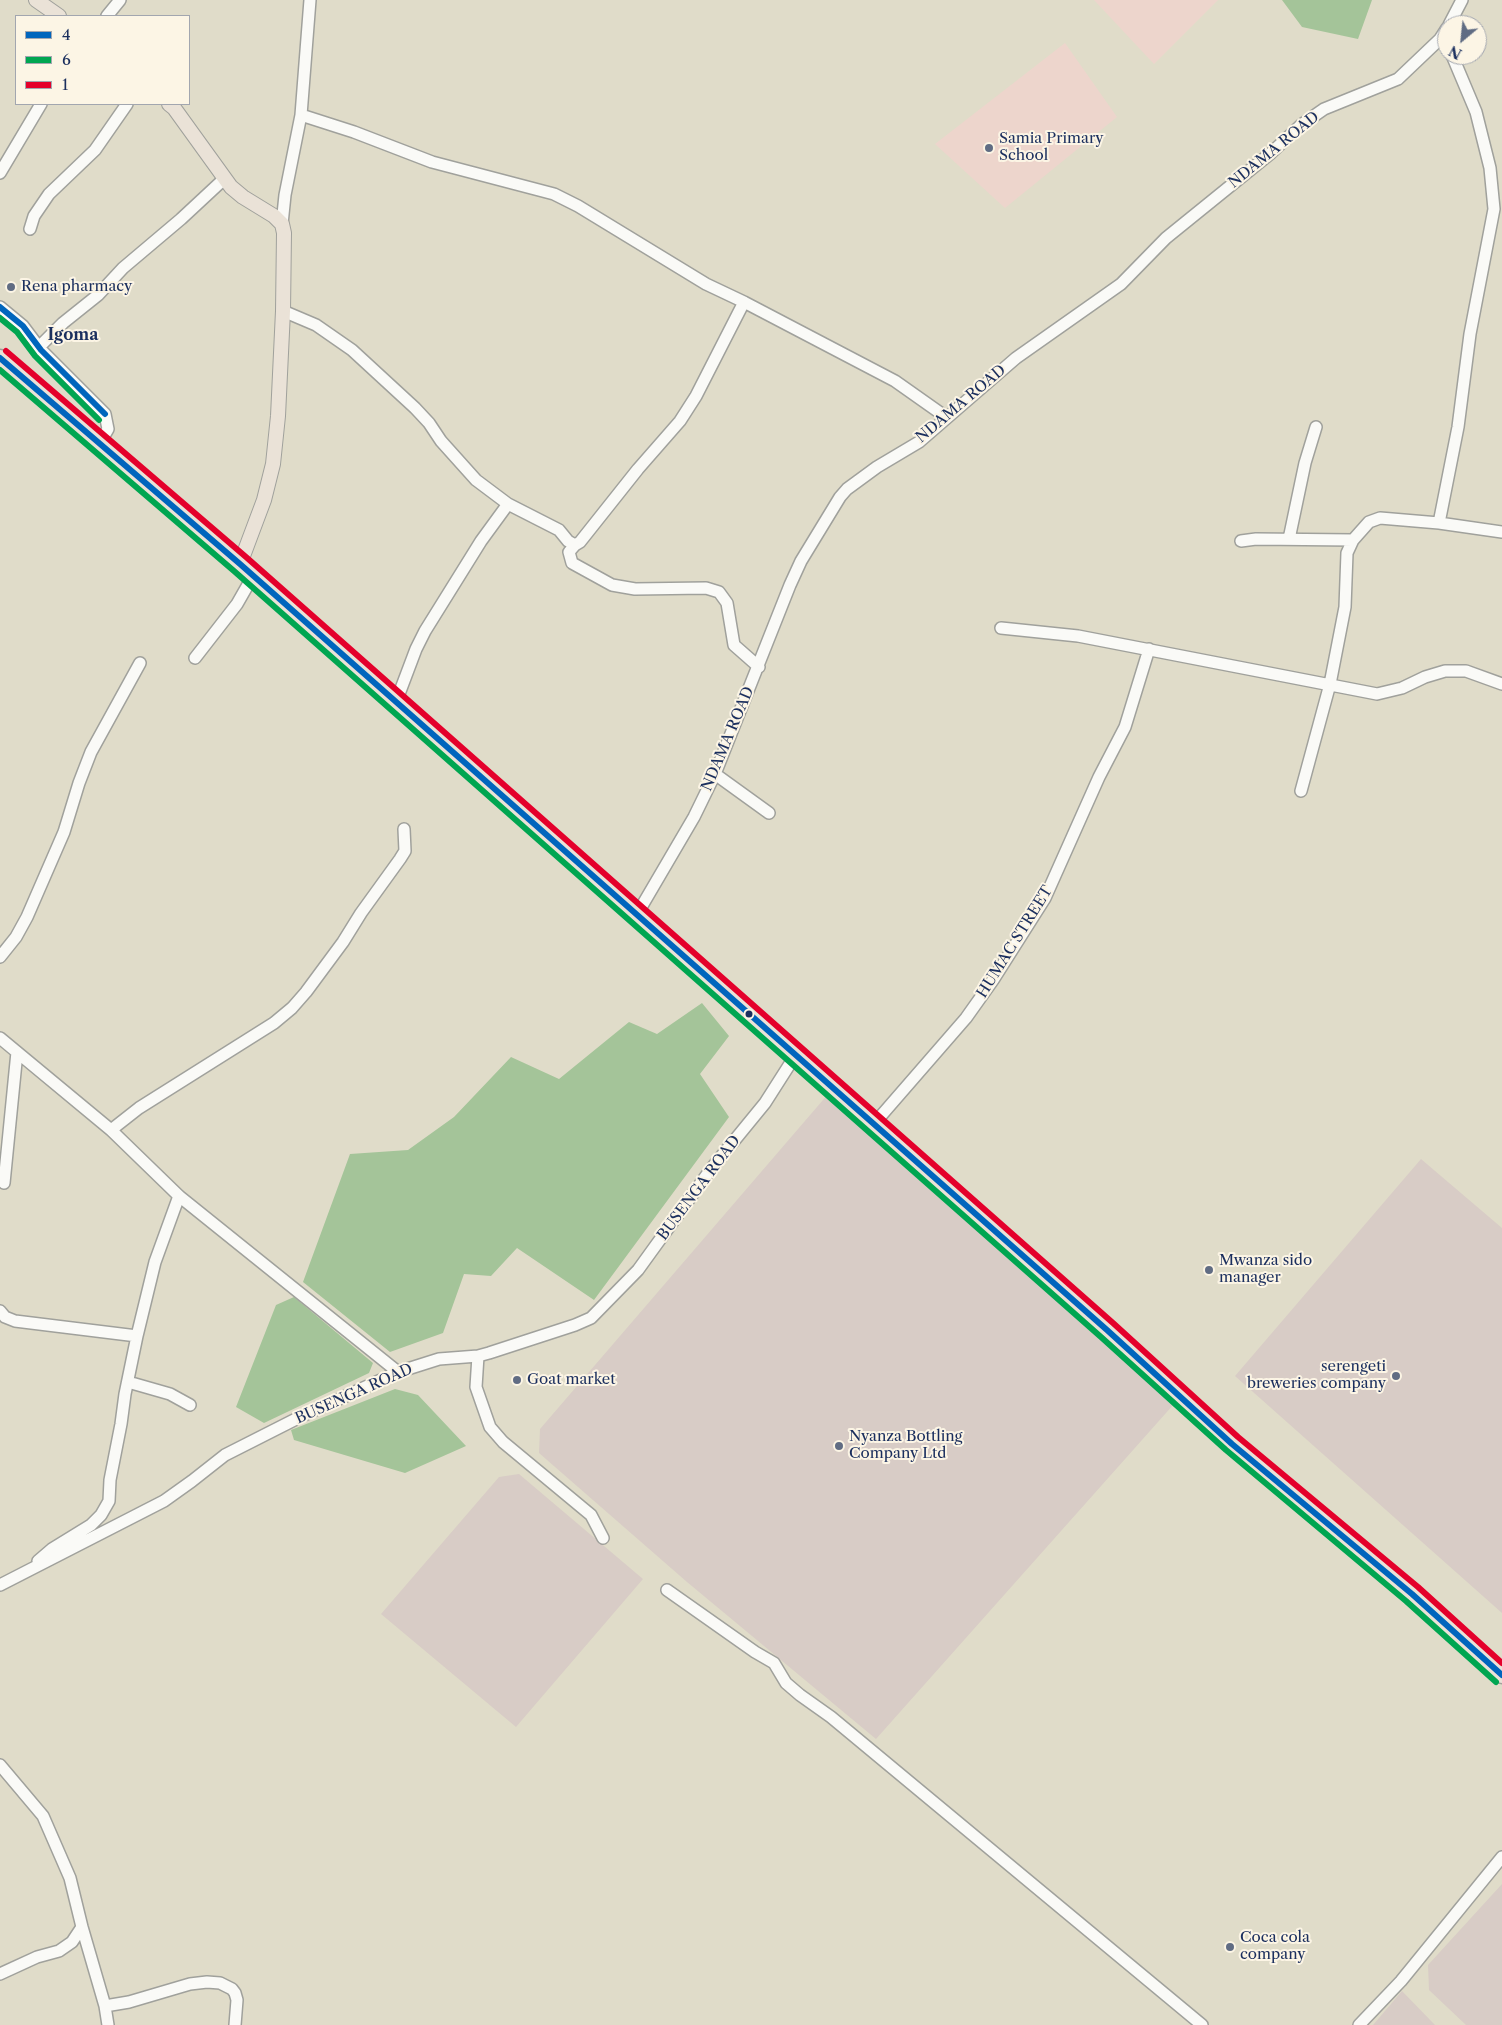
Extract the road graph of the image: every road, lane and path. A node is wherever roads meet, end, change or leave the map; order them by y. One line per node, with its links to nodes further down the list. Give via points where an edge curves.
1 (36, 0): 5 (main road)
2 (120, 0): 6 (street)
3 (310, 0): 13 (street)
4 (1462, 0): 7 (street, NDAMA ROAD)
5 (58, 15)
6 (108, 15)
7 (1454, 15)
8 (1437, 49): 24 (street, NDAMA ROAD, via 1398,79 1324,109 1301,125 1166,238 1121,284 1016,358)
9 (1456, 65): 16 (street, via 1476,112)
10 (40, 105): 14 (street)
11 (126, 105): 18 (street, via 95,150 50,194 34,216)
12 (170, 105): 15 (main road)
13 (301, 115): 17 (street); 19 (street, via 432,162 554,194 706,284)
14 (0, 173)
15 (224, 179): 17 (main road, via 243,197); 22 (street)
16 (1498, 210): 28 (street, via 1470,334 1458,427)
17 (282, 224): 21 (main road)
18 (30, 229)
19 (744, 302): 24 (street, via 894,381); 33 (street, via 680,421 580,542)
20 (0, 307): 22 (street, via 23,326)
21 (283, 311): 27 (street, via 316,325 352,350 415,408 476,480); 34 (main road, via 273,464 264,500)
22 (39, 347): 26 (street, via 105,414 108,429)
23 (0, 358): 26 (highway)
24 (946, 418): 40 (street, NDAMA ROAD, via 919,442 846,489 801,561)
25 (1316, 427): 30 (street)
26 (100, 443): 34 (highway)
27 (508, 504): 33 (street, via 559,530); 43 (street, via 425,630)
28 (1439, 523): 29 (street); 31 (street, via 1380,518 1370,522)
29 (1502, 532)
30 (1289, 539): 31 (street); 32 (street)
31 (1353, 540): 41 (street, via 1348,553 1345,606)
32 (1240, 541)
33 (575, 544): 40 (street, via 570,552 572,563 612,585 634,589 706,588 719,592 727,603 734,645)
34 (240, 564): 35 (highway)
35 (253, 576): 38 (street, via 237,604); 43 (highway)
36 (1001, 628): 37 (street, via 1078,636)
37 (1149, 649): 41 (street); 53 (street, HUMAC STREET, via 1125,727 1099,777 1046,898 966,1018)
38 (195, 658)
39 (140, 663): 49 (street, via 92,752 64,832 27,917)
40 (758, 667): 44 (street, NDAMA ROAD)
41 (1330, 684): 42 (street, via 1377,694 1444,671 1466,671); 45 (street)
42 (1502, 684)
43 (396, 702): 48 (highway)
44 (715, 774): 46 (street); 48 (street, NDAMA ROAD, via 694,817)
45 (1301, 791)
46 (769, 813)
47 (404, 829): 54 (street, via 405,851 400,859 343,942 292,1008 274,1023 139,1108)
48 (636, 916): 52 (highway)
49 (0, 957)
50 (0, 1038): 51 (street)
51 (17, 1052): 54 (street); 55 (street)
52 (795, 1056): 53 (highway); 59 (street, BUSENGA ROAD, via 765,1103 638,1270 591,1318)
53 (873, 1125): 67 (highway, via 1236,1447 1412,1594)
54 (111, 1130): 56 (street)
55 (4, 1182)
56 (180, 1196): 58 (street, via 155,1262); 60 (street)
57 (0, 1311): 58 (street, via 15,1321)
58 (137, 1336): 61 (street)
59 (478, 1356): 60 (street, BUSENGA ROAD, via 439,1359); 63 (street, via 476,1387 490,1427 503,1442 591,1515)
60 (398, 1372): 64 (street, BUSENGA ROAD, via 225,1455 164,1501)
61 (128, 1382): 62 (street, via 170,1394); 64 (street, via 109,1501 91,1525 52,1549)
62 (190, 1405)
63 (603, 1538)
64 (30, 1570): 65 (street, BUSENGA ROAD)
65 (0, 1585)
66 (667, 1590): 75 (street, via 774,1663 786,1683 800,1695 831,1717)
67 (1502, 1675)
68 (0, 1765): 70 (street, via 43,1816 70,1878)
69 (1502, 1857): 76 (street, via 1401,1981)
70 (82, 1927): 71 (street, via 72,1942 59,1951); 72 (street)
71 (1, 1972)
72 (105, 2006): 73 (street); 74 (street, via 190,1984 220,1983 235,1993)
73 (108, 2025)
74 (234, 2025)
75 (1202, 2025)
76 (1359, 2025)

